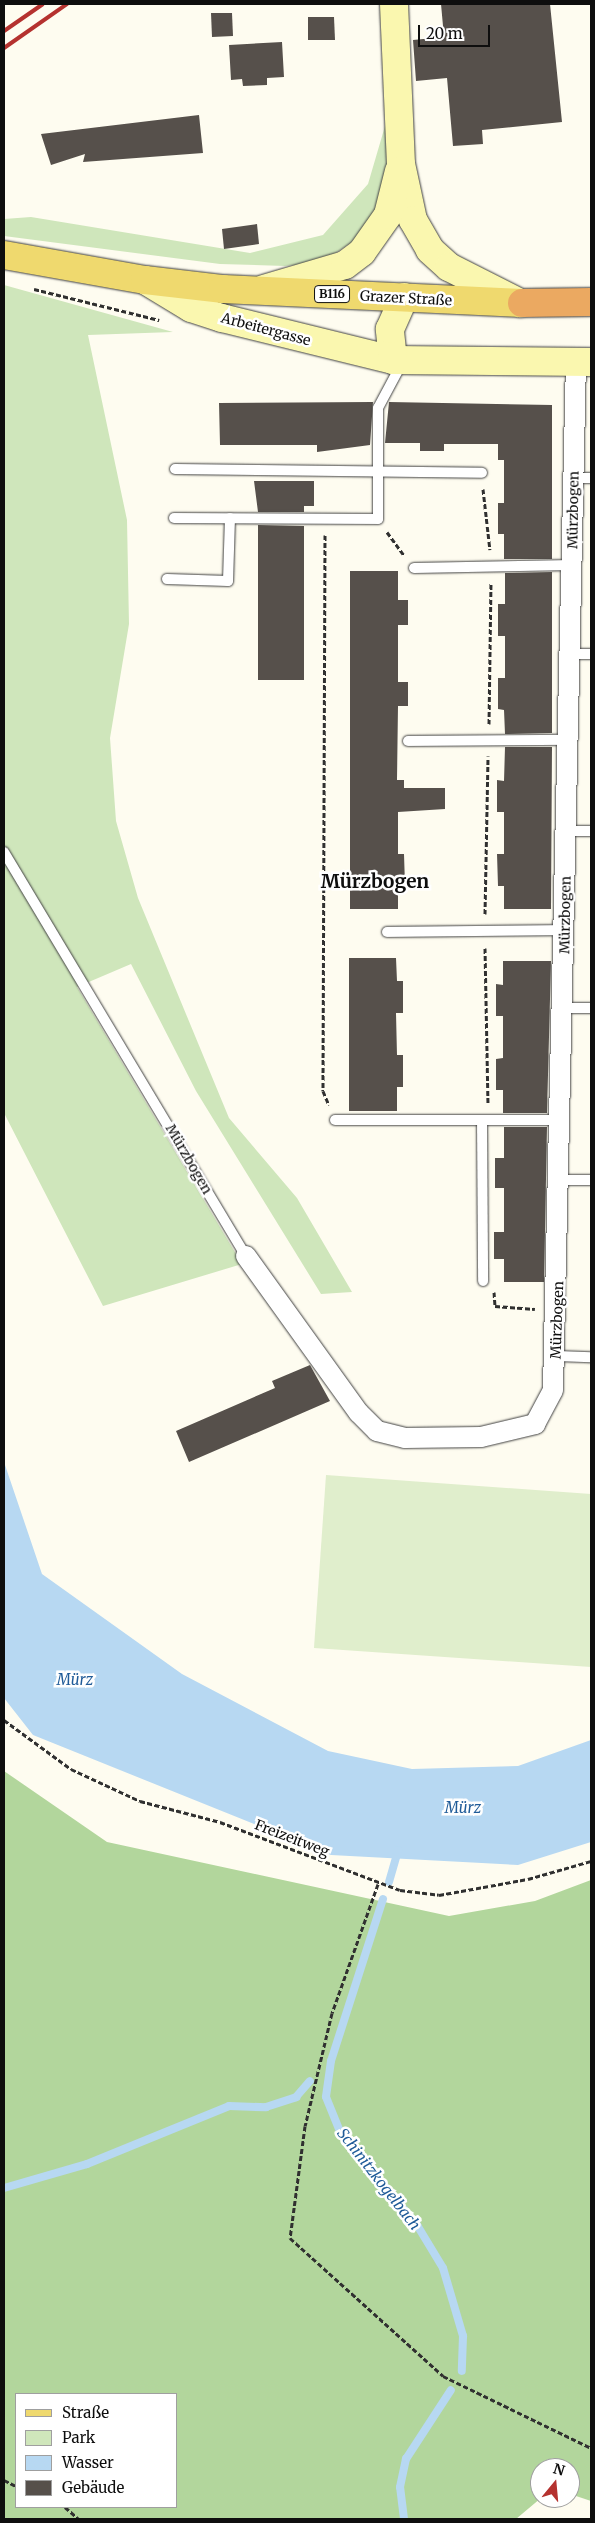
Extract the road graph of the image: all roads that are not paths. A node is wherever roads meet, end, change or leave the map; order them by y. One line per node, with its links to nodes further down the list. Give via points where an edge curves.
1 (394, 4): 2 (street, Grazer Straße)
2 (401, 164): 5 (street, Grazer Straße, via 388,215 362,252 345,265); 8 (street, Grazer Straße, via 413,220 430,250 467,279)
3 (4, 255): 4 (main road, Grazer Straße / B116)
4 (145, 280): 5 (main road, Grazer Straße / B116); 9 (street, Arbeitergasse, via 191,308 215,316)
5 (259, 291): 6 (main road, Grazer Straße / B116)
6 (404, 297): 8 (main road, Grazer Straße / B116); 9 (street, via 390,329)
7 (591, 302): 8 (highway, Grazer Straße / B116)
8 (522, 303)
9 (398, 360): 10 (street, Arbeitergasse); 12 (lane, via 378,408)
10 (584, 362): 14 (street, Mürzbogen)
11 (175, 470): 12 (lane)
12 (378, 472): 13 (lane); 16 (lane, via 378,519)
13 (482, 473)
14 (582, 478): 17 (street, Mürzbogen)
15 (174, 518): 16 (lane)
16 (230, 518): 19 (lane, via 228,581)
17 (572, 565): 18 (lane); 20 (street, Mürzbogen)
18 (414, 568)
19 (167, 579)
20 (570, 654): 21 (lane); 22 (street, Mürzbogen)
21 (591, 654)
22 (568, 740): 23 (lane); 24 (street, Mürzbogen)
23 (408, 741)
24 (567, 831): 25 (lane); 27 (street, Mürzbogen)
25 (591, 831)
26 (4, 852): 36 (lane, Mürzbogen)
27 (565, 930): 28 (lane); 29 (street, Mürzbogen)
28 (387, 932)
29 (564, 1008): 30 (lane); 33 (street, Mürzbogen)
30 (591, 1008)
31 (335, 1120): 32 (lane)
32 (485, 1120): 33 (lane); 37 (lane)
33 (562, 1120): 34 (street, Mürzbogen)
34 (560, 1180): 35 (lane); 38 (street, Mürzbogen)
35 (591, 1180)
36 (246, 1256): 38 (street, Mürzbogen, via 359,1413 377,1431 449,1440 534,1424 553,1390)
37 (483, 1281)
38 (557, 1356): 39 (lane)
39 (591, 1357)

